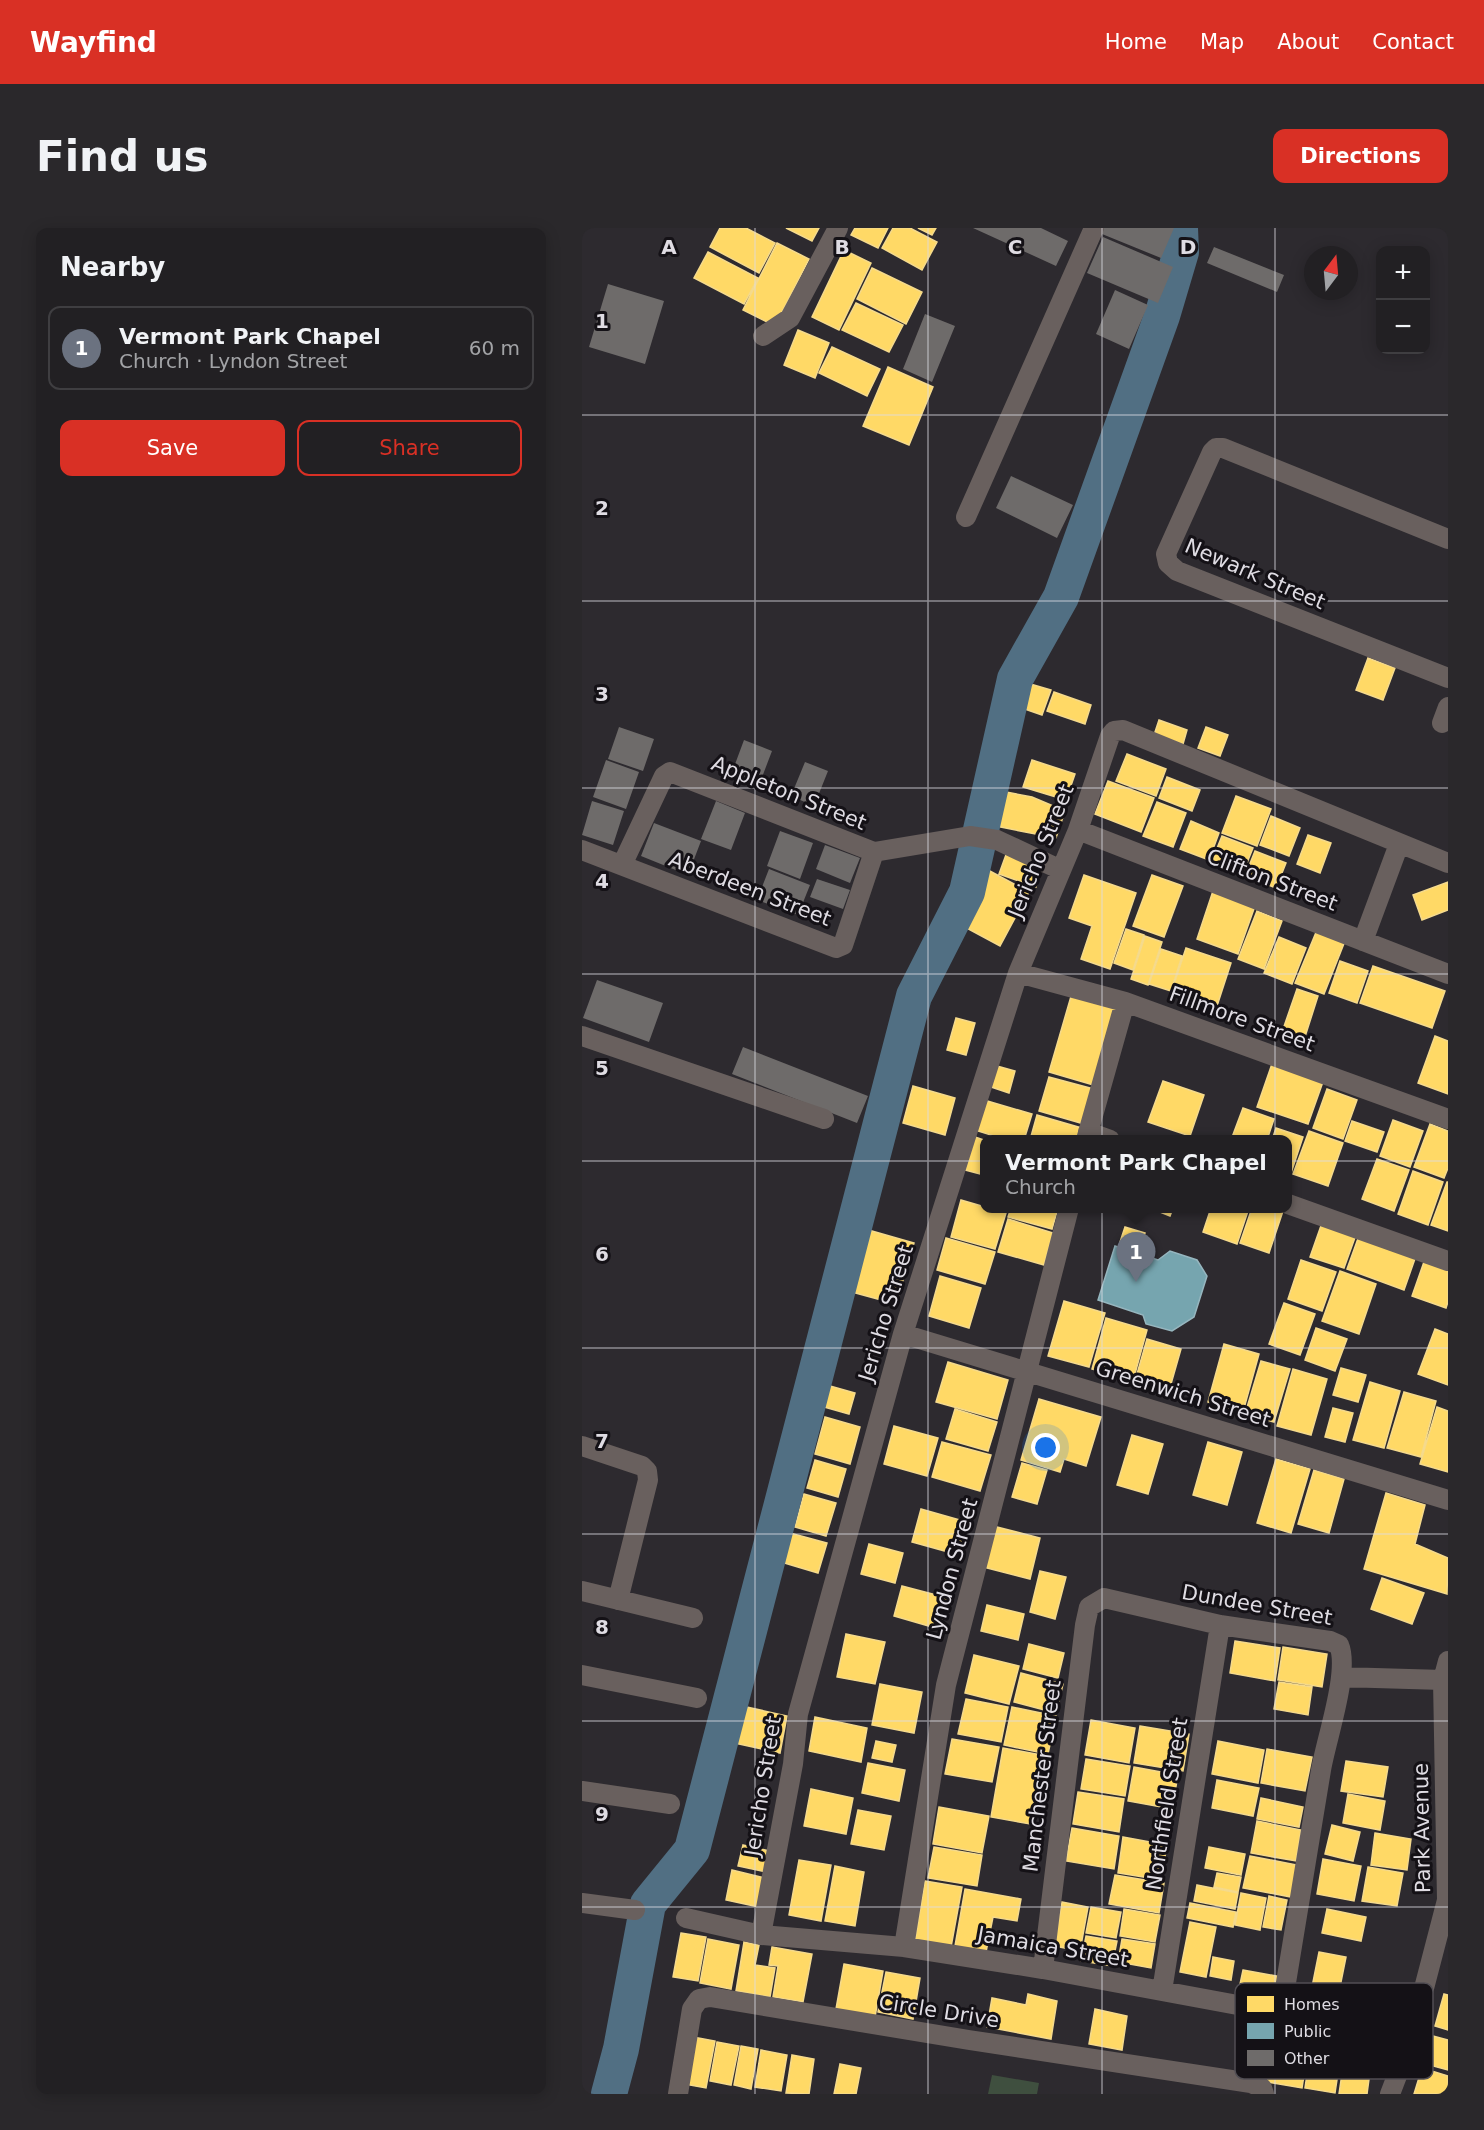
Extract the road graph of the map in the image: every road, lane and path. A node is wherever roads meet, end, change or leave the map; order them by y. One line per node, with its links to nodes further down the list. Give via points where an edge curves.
1 (838, 228): 3 (street, via 790,318)
2 (1094, 228): 4 (street)
3 (763, 336)
4 (966, 517)
5 (1448, 538): 6 (street, Newark Street, via 1216,448 1166,554 1168,563 1177,571)
6 (1448, 678)
7 (1078, 830): 8 (street, Jericho Street, via 1110,736 1123,730); 13 (street, Jericho Street); 14 (street, Clifton Street)
8 (1399, 844): 11 (street); 14 (street)
9 (582, 850): 12 (street, Aberdeen Street)
10 (874, 852): 12 (street, Appleton Street, via 670,772 664,776); 12 (street, Aberdeen Street, via 843,945 836,948); 13 (street, Appleton Street, via 970,837 997,840)
11 (1448, 864)
12 (622, 865)
13 (1061, 870): 15 (street, Jericho Street)
14 (1363, 941): 16 (street, Clifton Street)
15 (1018, 973): 17 (street, Fillmore Street); 25 (street, Jericho Street)
16 (1448, 974)
17 (1125, 1002): 20 (street, Fillmore Street); 21 (street)
18 (582, 1036): 19 (street)
19 (824, 1119)
20 (1448, 1119)
21 (1087, 1135)
22 (1292, 1205): 24 (street)
23 (1068, 1213): 26 (street, Lyndon Street)
24 (1448, 1261)
25 (903, 1334): 26 (street, Greenwich Street); 45 (street, Jericho Street, via 798,1714 793,1764)
26 (1028, 1371): 28 (street, Greenwich Street); 46 (street, Lyndon Street, via 946,1685)
27 (582, 1446): 31 (street, via 647,1471)
28 (1448, 1500)
29 (582, 1591): 31 (street)
30 (1104, 1598): 33 (street, Dundee Street); 47 (street, Manchester Street, via 1089,1607 1085,1625)
31 (618, 1600): 32 (street)
32 (693, 1618)
33 (1221, 1625): 36 (street, Dundee Street, via 1330,1641 1339,1645 1343,1654); 50 (street, Northfield Street)
34 (1448, 1661): 37 (street, Park Avenue)
35 (582, 1675): 38 (street)
36 (1341, 1677): 37 (street); 48 (street, Dundee Street)
37 (1443, 1680): 41 (street, Park Avenue)
38 (697, 1698)
39 (582, 1791): 40 (street)
40 (670, 1804)
41 (1448, 1900): 49 (street, Park Avenue)
42 (582, 1904): 43 (street)
43 (635, 1910)
44 (686, 1918): 45 (street, Jamaica Street)
45 (761, 1935): 46 (street, Jamaica Street)
46 (904, 1947): 47 (street, Jamaica Street)
47 (1043, 1969): 50 (street, Jamaica Street)
48 (1286, 1983)
49 (1426, 1983)
50 (1162, 1991): 51 (street, Jamaica Street)
51 (1235, 2004)
52 (1396, 2079): 55 (street, Park Avenue)
53 (678, 2094): 54 (street, Circle Drive, via 692,2009 699,1999 710,1997 1251,2083 1262,2088)
54 (1264, 2094)
55 (1390, 2094)

